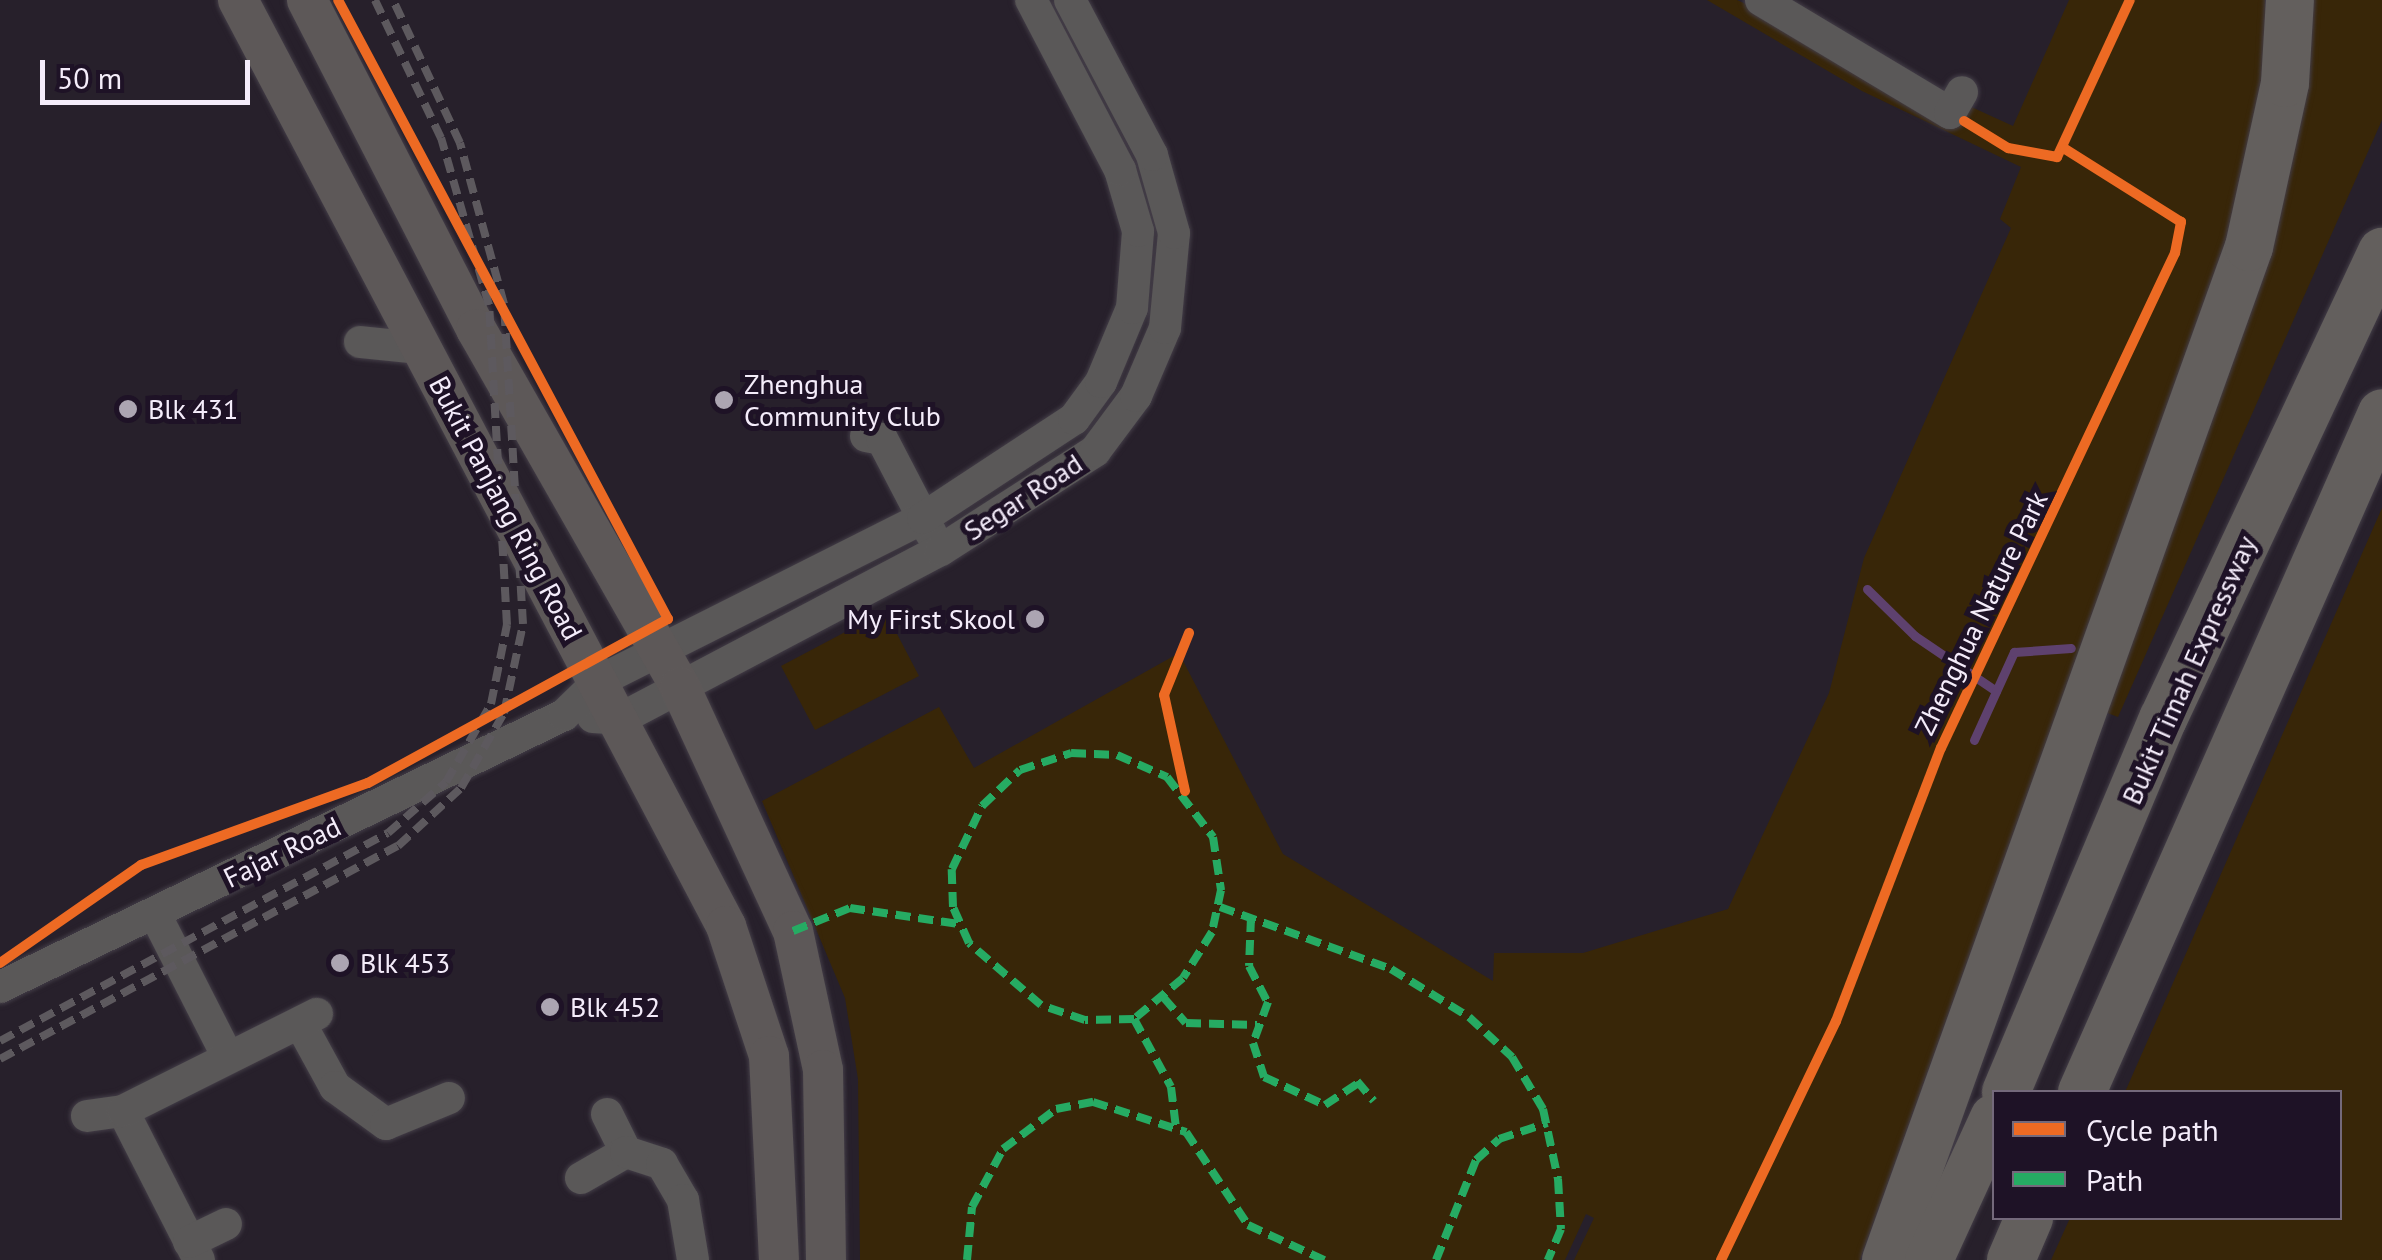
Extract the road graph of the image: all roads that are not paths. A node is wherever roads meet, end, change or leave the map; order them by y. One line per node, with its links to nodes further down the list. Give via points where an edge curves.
1 (238, 0): 14 (main road, Bukit Panjang Ring Road)
2 (307, 0): 13 (main road, Bukit Panjang Ring Road, via 476,329)
3 (1031, 0): 11 (street, Segar Road, via 1130,194 1132,308 1102,382 1074,419)
4 (1070, 0): 12 (street, Segar Road, via 1167,195 1174,285 1164,328 1136,396 1095,451)
5 (1761, 0): 7 (street, via 1950,113)
6 (2290, 0): 36 (highway, via 2286,84 2249,247)
7 (1962, 92)
8 (2382, 252): 21 (highway, Bukit Timah Expressway, via 2164,719)
9 (2382, 413): 22 (highway)
10 (866, 436): 11 (street, via 882,438)
11 (922, 518): 12 (street); 13 (street, Segar Road)
12 (941, 550): 15 (street, Segar Road)
13 (658, 648): 14 (street, Segar Road); 15 (main road, Bukit Panjang Ring Road)
14 (599, 681): 16 (street, Fajar Road); 17 (main road, Bukit Panjang Ring Road)
15 (680, 687): 17 (street, Segar Road); 35 (main road, Bukit Panjang Ring Road, via 793,930 810,990 823,1070)
16 (564, 715): 17 (street, Fajar Road); 18 (street, Fajar Road)
17 (620, 718): 34 (main road, Bukit Panjang Ring Road, via 726,926 770,1056)
18 (155, 914): 19 (street, Fajar Road); 20 (street)
19 (0, 987)
20 (228, 1057): 23 (street, via 309,1018 335,1087 386,1124); 24 (street)
21 (2007, 1090)
22 (2083, 1090)
23 (449, 1098)
24 (123, 1111): 26 (street); 32 (street)
25 (607, 1114): 28 (street)
26 (87, 1116)
27 (1992, 1122): 37 (highway)
28 (626, 1152): 29 (street); 33 (street, via 672,1174)
29 (581, 1178)
30 (2027, 1220): 38 (highway)
31 (231, 1234): 32 (street)
32 (197, 1254)
33 (693, 1260)
34 (779, 1260)
35 (826, 1260)
36 (1886, 1260)
37 (1929, 1260)
38 (2010, 1260)

